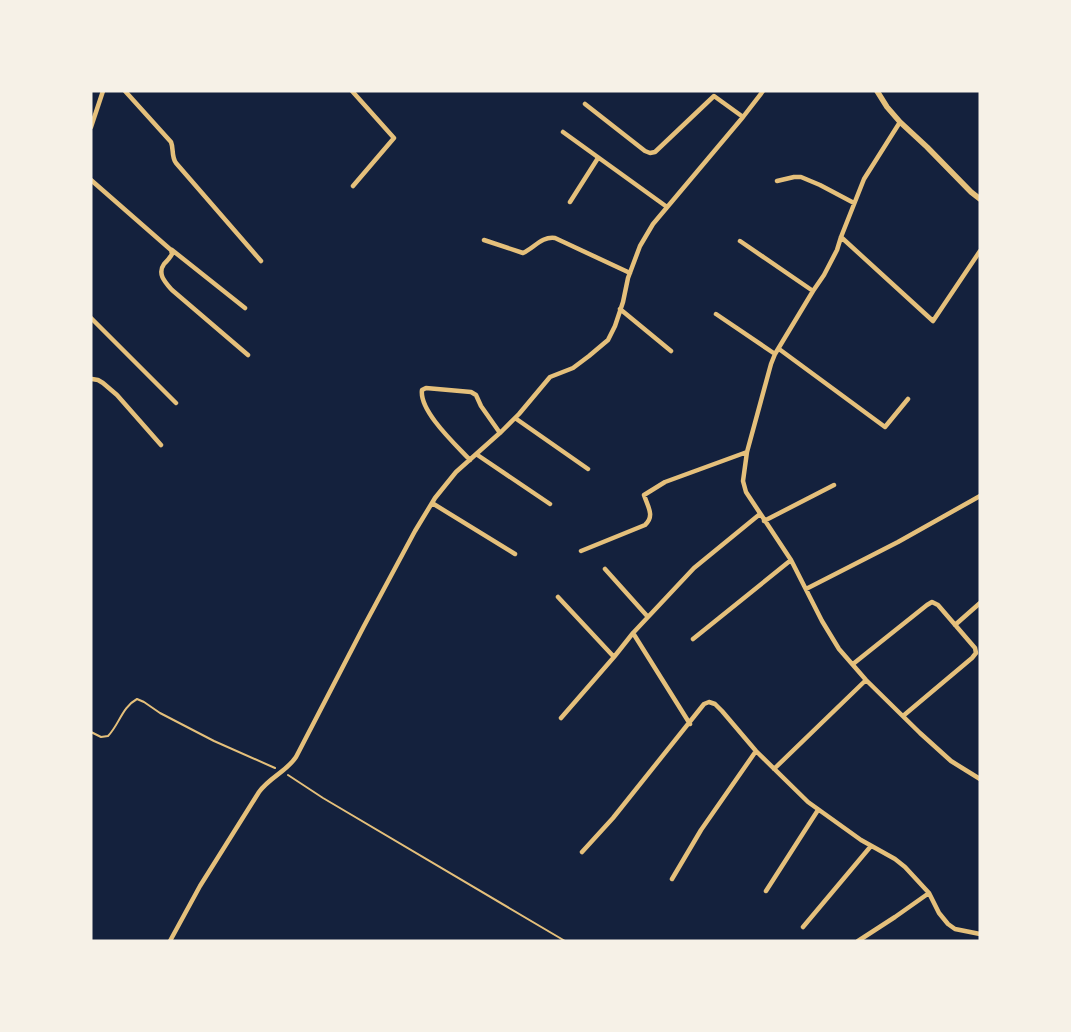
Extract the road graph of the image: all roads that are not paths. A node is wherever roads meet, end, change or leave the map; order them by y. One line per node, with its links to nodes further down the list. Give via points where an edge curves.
1 (103, 91): 9 (street)
2 (124, 91): 27 (street, via 171,142 176,163)
3 (352, 91): 17 (street, via 394,138)
4 (710, 91): 7 (street)
5 (763, 91): 10 (street)
6 (877, 91): 11 (street)
7 (714, 96): 8 (street, via 655,152 650,153); 10 (street)
8 (586, 104)
9 (93, 114): 12 (street)
10 (743, 117): 21 (street)
11 (900, 122): 18 (street); 20 (street, via 864,179)
12 (91, 127)
13 (562, 132): 14 (street)
14 (598, 158): 19 (street); 21 (street)
15 (91, 180): 25 (street)
16 (776, 181): 20 (street, via 801,177)
17 (353, 186)
18 (980, 198)
19 (570, 202)
20 (854, 204): 22 (street)
21 (667, 207): 28 (street, via 644,238)
22 (841, 237): 26 (street, via 933,321); 29 (street)
23 (484, 240): 28 (street, via 523,253 545,238 555,238)
24 (740, 241): 29 (street)
25 (171, 250): 30 (street); 37 (street, via 172,254 160,272 163,279)
26 (980, 251)
27 (261, 261)
28 (630, 273): 31 (street)
29 (813, 291): 34 (street)
30 (245, 308)
31 (620, 310): 35 (street); 42 (street, via 608,340 573,368 550,378)
32 (716, 314): 36 (street)
33 (91, 318): 41 (street)
34 (779, 348): 36 (street); 40 (street, via 885,427)
35 (671, 350)
36 (776, 354): 45 (street)
37 (248, 355)
38 (92, 378): 39 (street); 44 (street, via 117,395)
39 (91, 385)
40 (908, 399)
41 (176, 402)
42 (515, 418): 43 (street); 48 (street)
43 (500, 433): 46 (street); 47 (street, via 471,392 422,390 434,421)
44 (161, 445)
45 (747, 452): 53 (street, via 743,481); 55 (street, via 665,482 644,495 651,513 645,525)
46 (476, 454): 47 (street); 52 (street)
47 (470, 460): 51 (street, via 443,486)
48 (588, 469)
49 (834, 485): 54 (street)
50 (980, 496): 59 (street)
51 (432, 503): 56 (street); 83 (street, via 296,757 259,792)
52 (550, 504)
53 (760, 514): 54 (street); 62 (street, via 694,568)
54 (764, 521): 57 (street)
55 (580, 551)
56 (515, 554)
57 (791, 560): 59 (street); 65 (street)
58 (605, 569): 62 (street)
59 (806, 589): 67 (street, via 822,621)
60 (558, 597): 66 (street)
61 (980, 603): 63 (street)
62 (648, 617): 64 (street)
63 (955, 624): 67 (street, via 932,602); 69 (street, via 976,648 976,653)
64 (633, 633): 66 (street); 71 (street)
65 (693, 639)
66 (614, 657): 70 (street)
67 (853, 664): 68 (street)
68 (866, 680): 69 (street); 73 (street)
69 (903, 716): 74 (street, via 951,761)
70 (561, 718)
71 (690, 724): 72 (street, via 704,704 715,704); 77 (street)
72 (756, 751): 73 (street); 78 (street)
73 (774, 769): 75 (street)
74 (980, 779)
75 (818, 810): 76 (street); 79 (street)
76 (871, 846): 80 (street, via 905,867); 81 (street)
77 (582, 852)
78 (672, 879)
79 (766, 891)
80 (928, 893): 82 (street, via 948,924); 84 (street)
81 (803, 928)
82 (980, 934)
83 (170, 941)
84 (858, 941)

